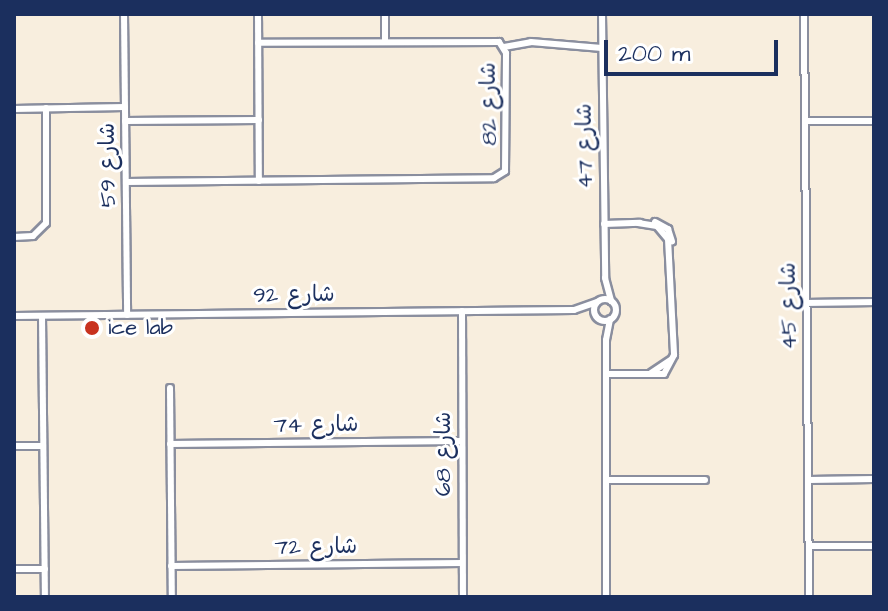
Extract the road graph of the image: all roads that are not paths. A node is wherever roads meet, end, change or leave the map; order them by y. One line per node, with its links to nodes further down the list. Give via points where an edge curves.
1 (124, 14): 10 (street, شارع 59)
2 (258, 14): 7 (street)
3 (385, 14): 6 (street)
4 (602, 14): 9 (street, شارع 47)
5 (804, 14): 15 (street, شارع 45)
6 (385, 41): 7 (street, شارع 82); 8 (street, شارع 82, via 493,40)
7 (258, 43): 13 (street)
8 (504, 47): 9 (street, via 531,42); 17 (street, شارع 82, via 507,165 500,176)
9 (602, 48): 19 (street, شارع 47)
10 (125, 107): 11 (street); 14 (street, شارع 59)
11 (46, 108): 12 (street); 20 (street, via 46,223 33,236)
12 (14, 109)
13 (259, 120): 14 (street); 17 (street)
14 (125, 121): 18 (street, شارع 59)
15 (805, 121): 16 (street); 25 (street, شارع 45)
16 (874, 121)
17 (259, 181): 18 (street, شارع 82)
18 (126, 182): 28 (street, شارع 59)
19 (604, 224): 21 (street, شارع 47); 34 (street, via 638,223 665,233 672,344 665,368)
20 (14, 237)
21 (605, 278): 22 (street, شارع 47); 23 (street, شارع 47)
22 (611, 301): 23 (street, شارع 92); 32 (street, شارع 47, via 615,310)
23 (598, 302): 26 (street, شارع 92); 31 (street, شارع 47)
24 (874, 302): 25 (street)
25 (807, 303): 43 (street, شارع 45)
26 (574, 310): 27 (street, شارع 92); 31 (street, شارع 92)
27 (462, 311): 28 (street, شارع 92); 36 (street, شارع 68)
28 (127, 315): 30 (street, شارع 92)
29 (14, 316): 30 (street, شارع 92)
30 (42, 316): 39 (street)
31 (597, 318): 32 (street, شارع 92); 33 (street)
32 (610, 319): 33 (street)
33 (606, 340): 34 (street)
34 (606, 374): 41 (street)
35 (170, 388): 37 (street)
36 (462, 441): 37 (street, شارع 74); 46 (street, شارع 68)
37 (170, 444): 47 (street)
38 (14, 446): 39 (street)
39 (42, 446): 49 (street)
40 (874, 479): 43 (street)
41 (606, 480): 42 (street); 53 (street)
42 (705, 480)
43 (809, 480): 44 (street, شارع 45)
44 (809, 546): 45 (street); 54 (street, شارع 45)
45 (874, 546)
46 (462, 563): 47 (street, شارع 72); 52 (street, شارع 68)
47 (171, 566): 51 (street)
48 (14, 569): 49 (street)
49 (45, 569): 50 (street)
50 (45, 597)
51 (172, 597)
52 (463, 597)
53 (606, 597)
54 (809, 597)

